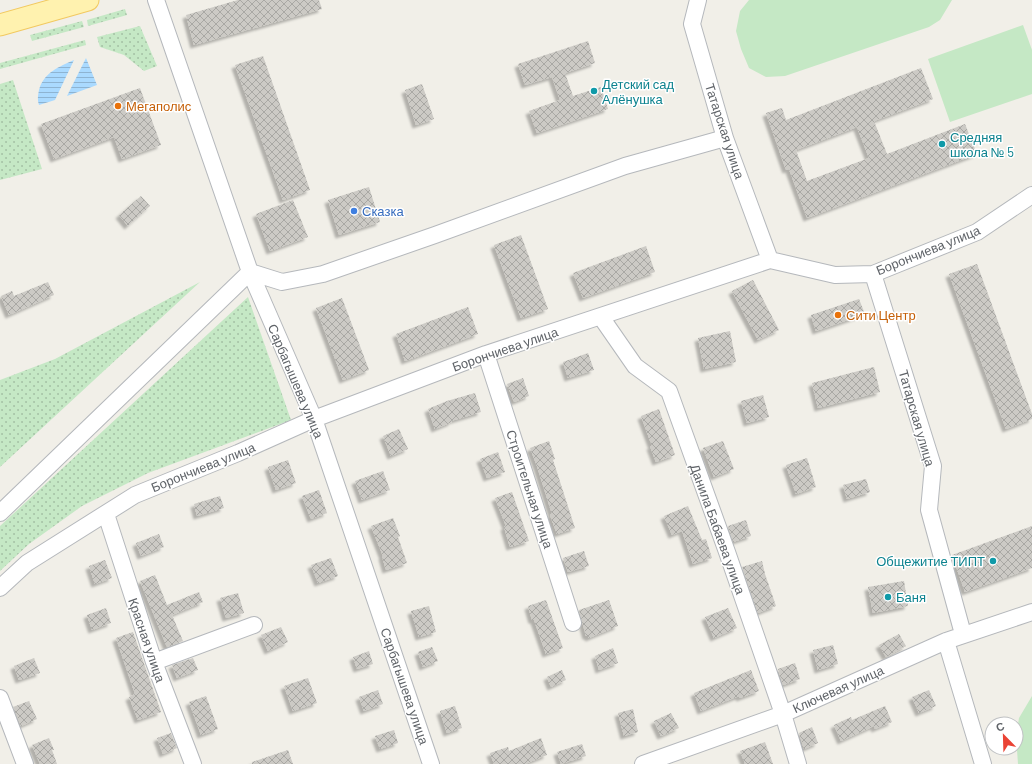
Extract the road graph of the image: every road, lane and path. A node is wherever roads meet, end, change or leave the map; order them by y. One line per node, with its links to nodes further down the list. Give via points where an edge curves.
1 (88, 0): 4 (main road)
2 (156, 0): 8 (street, Сарбагышева улица)
3 (698, 0): 5 (street, Татарская улица, via 692,24)
4 (0, 25)
5 (725, 138): 7 (street, Татарская улица); 8 (street, via 625,166 323,274 282,282)
6 (1032, 195): 9 (street, Борончиева улица, via 977,232)
7 (770, 260): 9 (street, Борончиева улица, via 835,275); 10 (street, Борончиева улица)
8 (250, 272): 12 (street, Сарбагышева улица); 13 (street)
9 (873, 274): 19 (street, Татарская улица, via 933,466 929,510)
10 (601, 316): 11 (street, Борончиева улица); 23 (street, Данила Бабаева улица, via 635,366 669,391)
11 (486, 354): 12 (street, Борончиева улица); 17 (street, Строительная улица)
12 (314, 419): 14 (street, Борончиева улица, via 135,495); 26 (street, Сарбагышева улица)
13 (0, 513)
14 (106, 514): 15 (street, Борончиева улица, via 27,563); 21 (street, Красная улица)
15 (0, 588)
16 (1032, 612): 19 (street, Ключевая улица)
17 (573, 623)
18 (254, 625): 21 (street)
19 (963, 634): 20 (street, Ключевая улица)
20 (946, 641): 23 (street, Ключевая улица); 29 (street)
21 (154, 662): 25 (street, Красная улица)
22 (0, 698): 24 (street)
23 (783, 714): 27 (street, Ключевая улица); 28 (street, Данила Бабаева улица)
24 (25, 764)
25 (193, 764)
26 (431, 764)
27 (642, 764)
28 (798, 764)
29 (983, 764)

